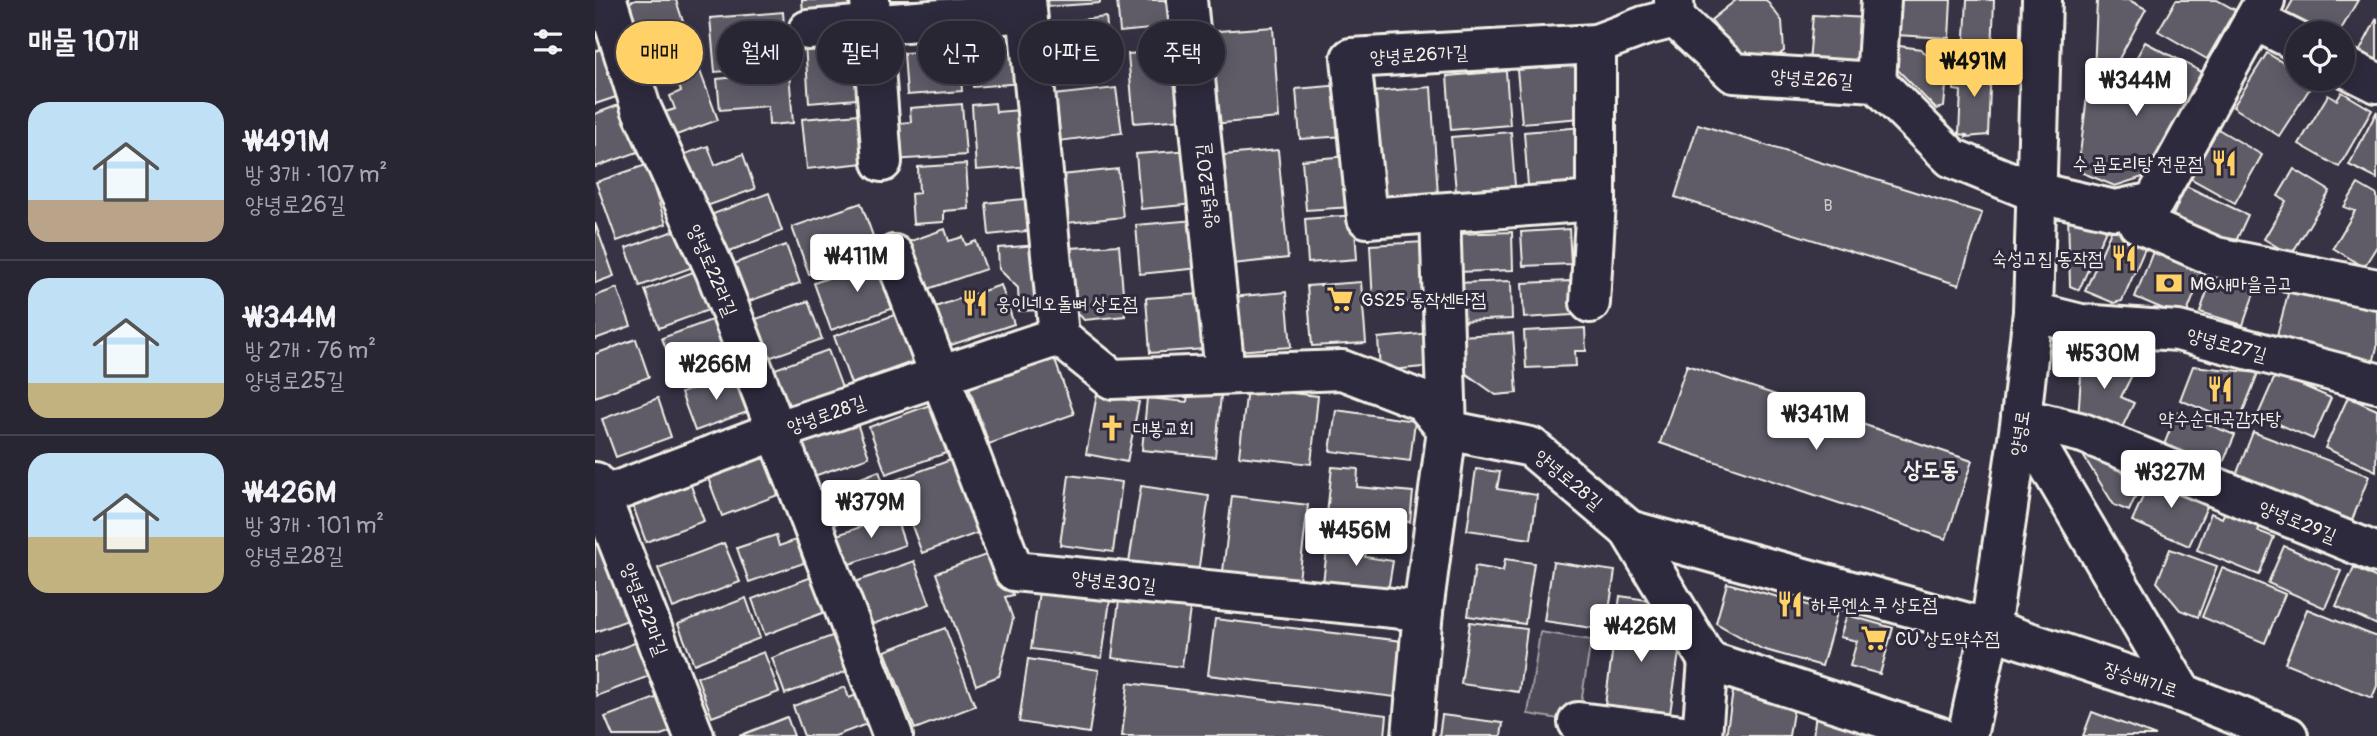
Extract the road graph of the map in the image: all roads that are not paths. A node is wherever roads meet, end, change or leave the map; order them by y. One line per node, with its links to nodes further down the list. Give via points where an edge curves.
1 (607, 0): 30 (street, 양녕로22라길, via 641,108 715,270)
2 (1187, 0): 25 (street, 양녕로20길)
3 (1881, 0): 13 (street)
4 (2042, 0): 16 (street, 양녕로)
5 (1027, 6): 8 (street); 24 (street)
6 (1675, 9): 11 (street, 양녕로26가길); 13 (street, 양녕로26길, via 1734,73)
7 (2260, 10): 10 (street); 18 (street, via 2154,202)
8 (871, 12): 9 (street); 15 (street)
9 (808, 30)
10 (2285, 31)
11 (1596, 44): 17 (street); 19 (street, 양녕로26가길, via 1351,58 1367,218)
12 (2355, 72): 14 (street)
13 (1876, 82): 16 (street, 양녕로26길, via 1952,158)
14 (2377, 83)
15 (882, 162)
16 (2035, 192): 18 (street, 양녕로26길, via 2115,210); 23 (street, 양녕로)
17 (1596, 201): 19 (street, 양녕로26가길); 22 (street)
18 (2135, 206): 21 (street, via 2138,223 2215,257)
19 (1440, 214): 29 (street)
20 (894, 255): 26 (street)
21 (2377, 289)
22 (1590, 303)
23 (2033, 312): 27 (street, 양녕로27길, via 2081,324 2178,331); 28 (street, 양녕로)
24 (1059, 336): 25 (street, via 1112,379); 26 (street, 양녕로28길)
25 (1225, 373): 29 (street, via 1342,370 1423,401)
26 (939, 375): 30 (street, 양녕로28길); 34 (street, 양녕로30길, via 1014,570)
27 (2377, 383)
28 (2021, 418): 33 (street, 양녕로29길, via 2083,433); 35 (street, 양녕로); 37 (street)
29 (1447, 430): 32 (street, 양녕로28길, via 1531,447); 34 (street)
30 (776, 431): 31 (street, 양녕로28길); 40 (street, 양녕로22라길)
31 (597, 492): 39 (street, 양녕로22마길)
32 (1629, 530): 35 (street, 장승배기로); 36 (street, 양녕로28길)
33 (2377, 554)
34 (1423, 611): 41 (street)
35 (1990, 629): 37 (street, 장승배기로); 45 (street, 양녕로)
36 (1708, 661): 43 (street); 44 (street)
37 (2182, 693): 46 (street, 장승배기로)
38 (1578, 722): 42 (street)
39 (695, 736)
40 (893, 736)
41 (1412, 736)
42 (1691, 736)
43 (1702, 736)
44 (1938, 736)
45 (1967, 736)
46 (2288, 736)

